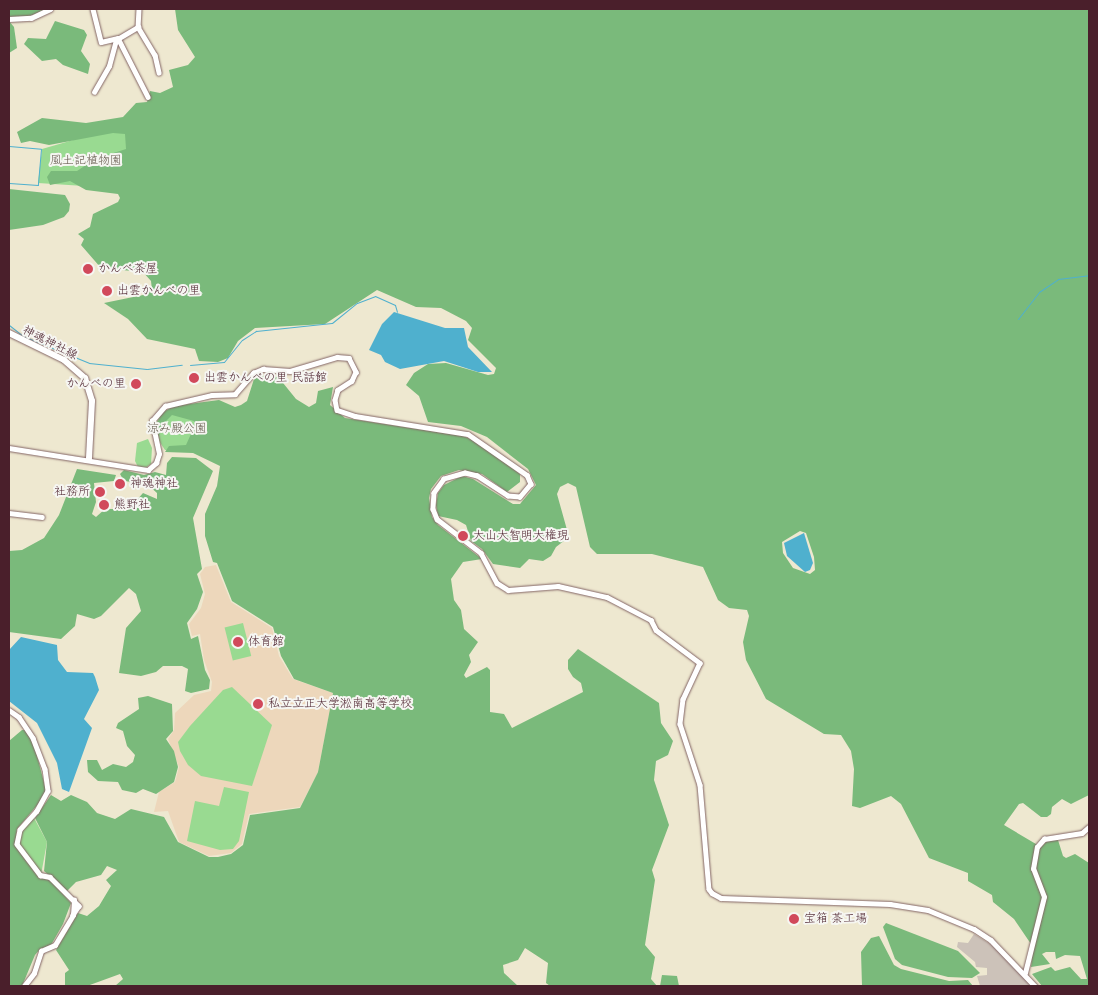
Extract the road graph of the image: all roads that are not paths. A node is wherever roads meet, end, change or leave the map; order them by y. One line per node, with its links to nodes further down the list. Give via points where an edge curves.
1 (50, 9): 4 (street, via 32,18)
2 (93, 9): 6 (street, via 101,42)
3 (139, 9): 5 (street)
4 (9, 19)
5 (138, 27): 6 (street); 7 (street, via 155,55)
6 (118, 38): 8 (street, via 109,66); 9 (street)
7 (159, 73)
8 (94, 92)
9 (148, 97)
10 (9, 333): 12 (main road, 神魂神社線, via 64,360 85,378 92,401)
11 (9, 448): 12 (street)
12 (89, 459): 17 (street, via 127,469 148,470 156,463 159,454 152,421 164,406 205,396 235,394 257,370 290,371 337,357 349,358 355,366 355,375 338,390 335,400 337,410 343,414 468,434 527,475 530,484 520,497 508,496 477,476 465,473 444,479 434,493 433,509 437,520 481,553 497,583 508,590 558,586 607,597 651,620 656,630 700,663 683,699 680,724 700,786 709,889 712,893 721,898 890,904 928,910 974,929 1000,948)
13 (9, 513): 14 (street)
14 (42, 517)
15 (9, 710): 18 (street, via 19,717 33,738 45,769 48,791 20,830 18,844 40,875 50,877 74,900 73,915 55,944 41,951 34,972)
16 (1089, 828): 17 (street, via 1082,833 1044,839 1037,847 1033,869 1044,897)
17 (1025, 973): 19 (street)
18 (24, 986)
19 (1035, 986)

